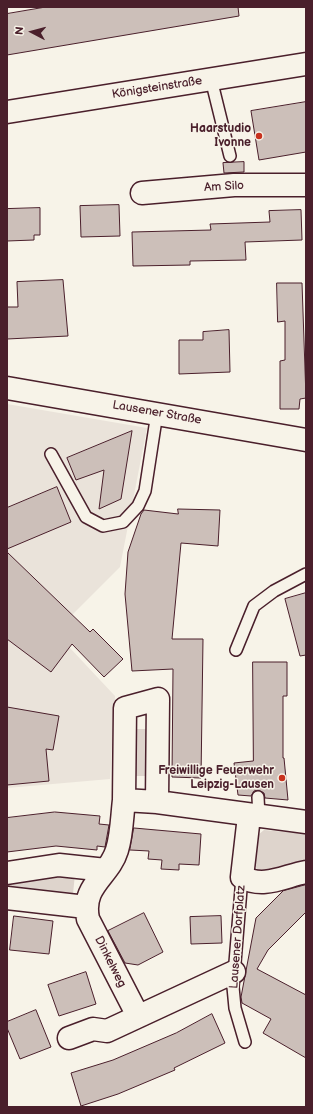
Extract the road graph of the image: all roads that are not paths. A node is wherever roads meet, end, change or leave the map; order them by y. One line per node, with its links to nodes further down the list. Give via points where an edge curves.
1 (306, 64): 2 (street, Königsteinstraße)
2 (211, 79): 3 (street, Königsteinstraße); 4 (lane)
3 (7, 112)
4 (230, 156)
5 (306, 185): 6 (street, Am Silo, via 234,185)
6 (142, 193)
7 (7, 388): 8 (street, Lausener Straße)
8 (157, 414): 9 (street, Lausener Straße); 10 (lane, via 145,491 138,506 123,522 103,526 86,518)
9 (306, 440)
10 (51, 454)
11 (306, 574): 12 (lane, via 274,590 254,606)
12 (236, 650)
13 (124, 800): 14 (street); 14 (street, via 124,708 158,699); 17 (street, via 118,849 112,864)
14 (157, 802): 15 (street)
15 (255, 810): 16 (street); 20 (street, Lausener Dorfplatz)
16 (306, 822)
17 (106, 870): 19 (street, via 59,865); 22 (street, via 89,895)
18 (306, 872): 20 (street, Lausener Dorfplatz, via 267,883 252,883)
19 (7, 873)
20 (242, 878): 23 (lane, Lausener Dorfplatz)
21 (7, 898): 22 (street)
22 (86, 907): 24 (street, Dinkelweg, via 88,919)
23 (234, 972): 24 (street); 26 (lane, Lausener Dorfplatz, via 235,1008)
24 (138, 1016): 25 (street, via 107,1031 93,1029)
25 (69, 1038)
26 (245, 1042)

